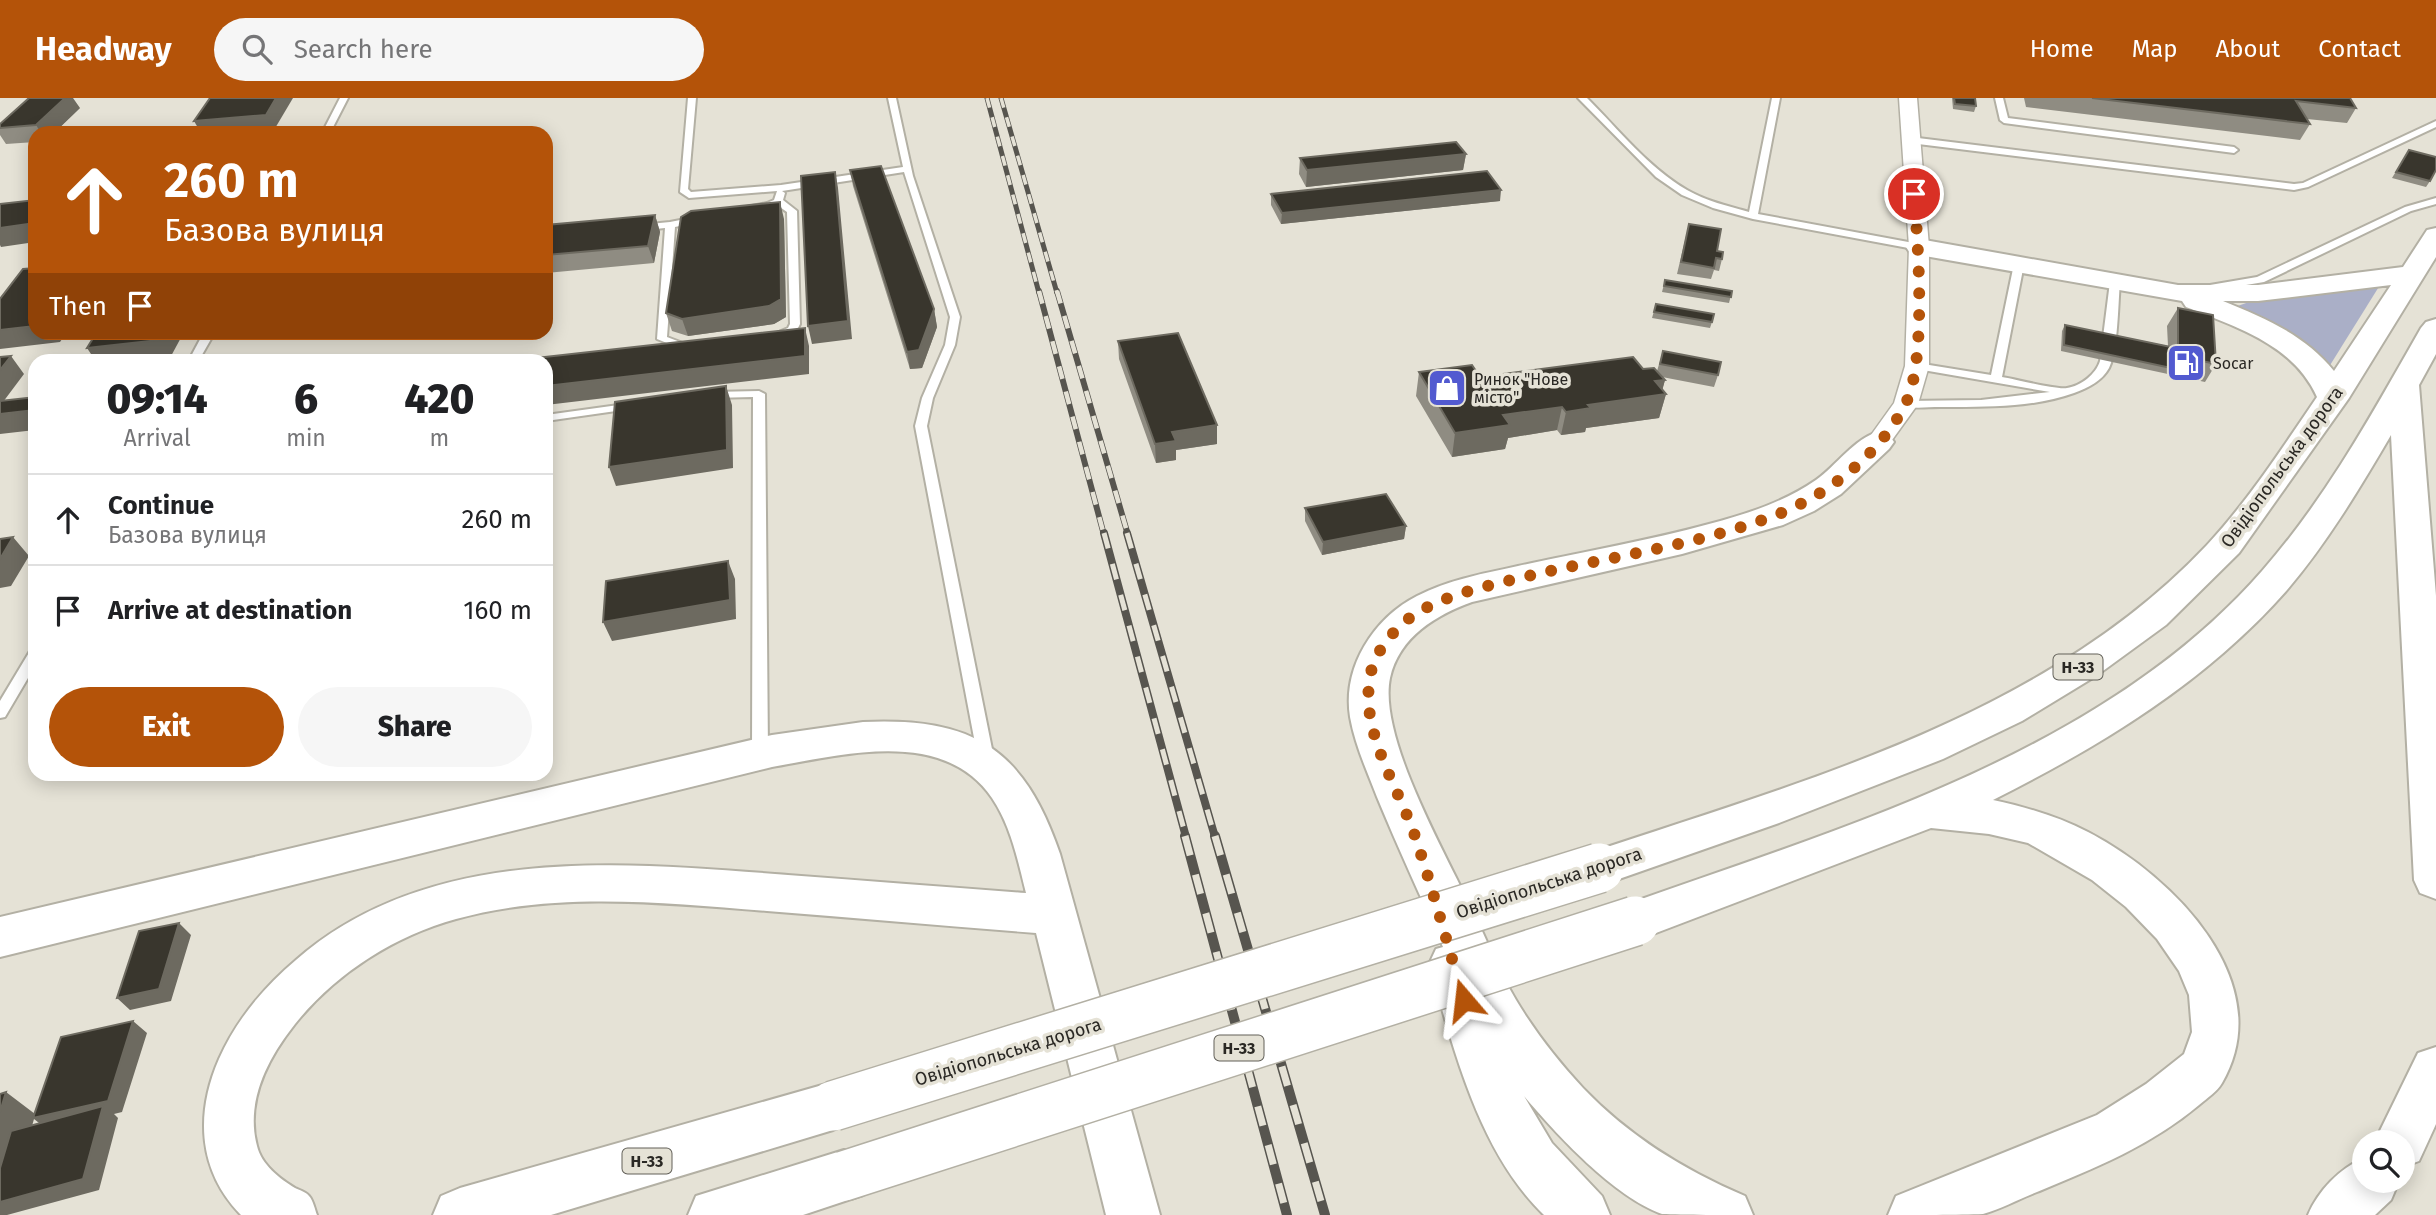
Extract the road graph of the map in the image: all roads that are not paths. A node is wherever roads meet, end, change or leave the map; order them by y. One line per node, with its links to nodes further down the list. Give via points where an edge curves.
1 (344, 98): 9 (lane)
2 (692, 98): 13 (lane, via 683,190 699,196)
3 (892, 98): 12 (lane)
4 (1582, 98): 16 (lane, via 1658,175 1695,197)
5 (1776, 98): 16 (lane)
6 (1908, 98): 10 (street)
7 (1999, 98): 11 (lane, via 2004,120)
8 (2434, 124): 10 (lane, via 2294,187)
9 (330, 126)
10 (1910, 140): 20 (street)
11 (2234, 150)
12 (908, 169): 13 (lane); 41 (lane, via 955,317 955,333 923,407 922,426)
13 (781, 188): 14 (lane)
14 (778, 201): 17 (lane); 26 (lane, via 792,211 795,324 784,334)
15 (2436, 201): 24 (lane, via 2407,209 2260,280)
16 (1753, 216): 20 (lane)
17 (670, 225): 18 (lane); 27 (lane, via 662,339 680,348)
18 (553, 236)
19 (2436, 236): 22 (main road, Овідіопольська дорога / Н-33)
20 (1919, 247): 21 (main road); 28 (street)
21 (2019, 264): 23 (main road); 29 (lane)
22 (2412, 274): 24 (main road, via 2258,293); 33 (main road, Овідіопольська дорога / Н-33)
23 (2115, 282): 24 (main road); 31 (lane, via 2103,369)
24 (2178, 293): 33 (main road, via 2290,345 2327,380)
25 (2436, 328): 30 (main road, Н-33)
26 (771, 336)
27 (693, 346)
28 (1917, 366): 29 (lane); 35 (street)
29 (1996, 379): 31 (lane)
30 (2404, 384): 42 (main road, Н-33, via 2298,552 2244,613 2121,710 2014,771); 44 (main road)
31 (2071, 392): 35 (lane, via 2036,399)
32 (692, 397): 40 (lane, via 759,394)
33 (2333, 398): 52 (main road, Овідіопольська дорога / Н-33, bridge, via 2241,527 2152,614 2067,675 1909,756 1600,868 833,1106)
34 (652, 403): 36 (lane)
35 (1906, 404): 37 (street)
36 (553, 417)
37 (1878, 442): 43 (main road, via 1849,474 1771,517 1468,590 1421,611 1388,637 1371,671 1369,706 1377,744)
38 (28, 666): 39 (lane)
39 (0, 713)
40 (760, 754): 41 (main road, via 870,736 907,736 956,748); 46 (main road)
41 (987, 764): 45 (main road, via 1010,791 1028,824)
42 (1925, 812): 53 (main road, Н-33, bridge, via 1635,920); 56 (main road, via 2003,818 2079,848 2111,869 2148,899 2203,967 2214,999 2216,1039 2203,1068 2127,1129)
43 (1415, 835): 54 (main road, via 1494,1094 1522,1146); 55 (main road, via 1498,1015 1538,1076 1582,1123 1662,1186)
44 (2436, 880)
45 (1055, 915): 50 (main road); 51 (main road, via 652,883 578,882 495,891 432,906 332,957 266,1022 244,1058 231,1094 226,1128 233,1161 264,1203)
46 (0, 937)
47 (2436, 1070): 48 (main road)
48 (2406, 1130)
49 (2359, 1193): 57 (main road)
50 (1124, 1200)
51 (290, 1215)
52 (460, 1215)
53 (715, 1215)
54 (1583, 1215)
55 (1726, 1215)
56 (1915, 1215)
57 (2334, 1215)

